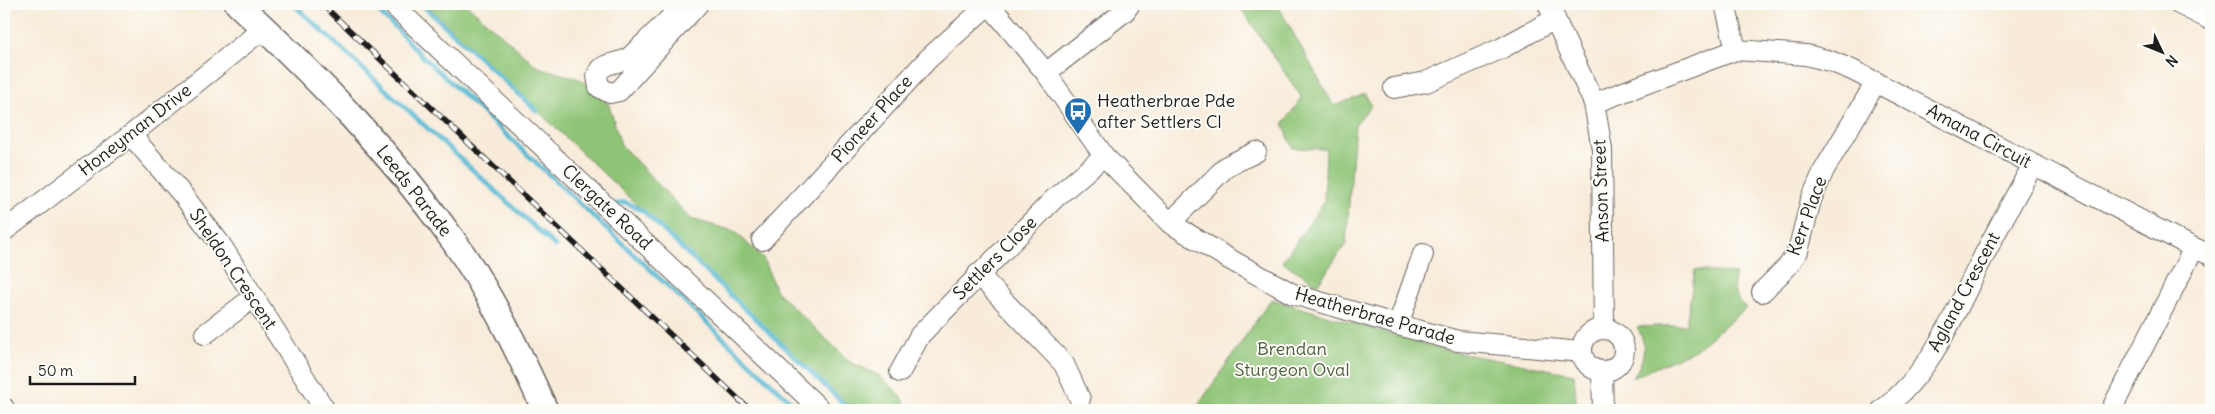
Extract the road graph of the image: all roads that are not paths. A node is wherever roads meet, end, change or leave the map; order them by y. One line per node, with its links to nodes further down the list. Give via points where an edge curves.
1 (238, 4): 11 (main road, Leeds Parade)
2 (392, 4): 38 (street, Clergate Road)
3 (685, 4): 4 (street, via 628,59 600,69 597,76 599,88 610,93 619,91)
4 (698, 4)
5 (989, 4): 13 (street, Heatherbrae Parade); 23 (street, Pioneer Place, via 928,59)
6 (1130, 4): 13 (street)
7 (1725, 4): 12 (street)
8 (2179, 4): 10 (street)
9 (1552, 12): 15 (street, via 1502,48 1426,82); 16 (street, Anson Street)
10 (2211, 20)
11 (264, 28): 17 (street, Honeyman Drive); 37 (main road, Leeds Parade, via 374,141 454,242 506,329)
12 (1736, 50): 14 (street, Amana Circuit, via 1806,55 1830,61); 16 (street, Amana Circuit)
13 (1046, 73): 19 (street, Heatherbrae Parade)
14 (1876, 82): 20 (street, Amana Circuit); 27 (street, Kerr Place, via 1824,170 1811,200 1798,251)
15 (1394, 88)
16 (1594, 103): 30 (street, Anson Street, via 1602,149)
17 (132, 135): 22 (street, Honeyman Drive); 28 (street, Sheldon Crescent, via 221,245)
18 (1256, 152): 21 (street, via 1227,166)
19 (1104, 156): 21 (street, Heatherbrae Parade); 26 (street, Settlers Close, via 1055,198)
20 (2033, 165): 24 (street, Amana Circuit); 40 (street, Agland Crescent, via 1940,344 1917,377)
21 (1170, 223): 29 (street, Heatherbrae Parade, via 1293,294)
22 (4, 231)
23 (762, 240)
24 (2202, 252): 41 (street)
25 (1423, 254): 29 (street)
26 (978, 274): 33 (street, Settlers Close, via 920,335); 35 (street, via 1064,364)
27 (1762, 292)
28 (254, 297): 31 (street); 36 (street, Sheldon Crescent)
29 (1398, 325): 32 (street, Heatherbrae Parade, via 1458,341)
30 (1604, 329): 32 (street, via 1588,336); 34 (street, via 1620,337 1624,354 1618,365)
31 (205, 334)
32 (1582, 352): 34 (street, via 1588,366)
33 (900, 372)
34 (1602, 372): 39 (street)
35 (1080, 399)
36 (325, 410)
37 (545, 410)
38 (822, 410)
39 (1603, 410)
40 (1882, 410)
41 (2111, 410)

